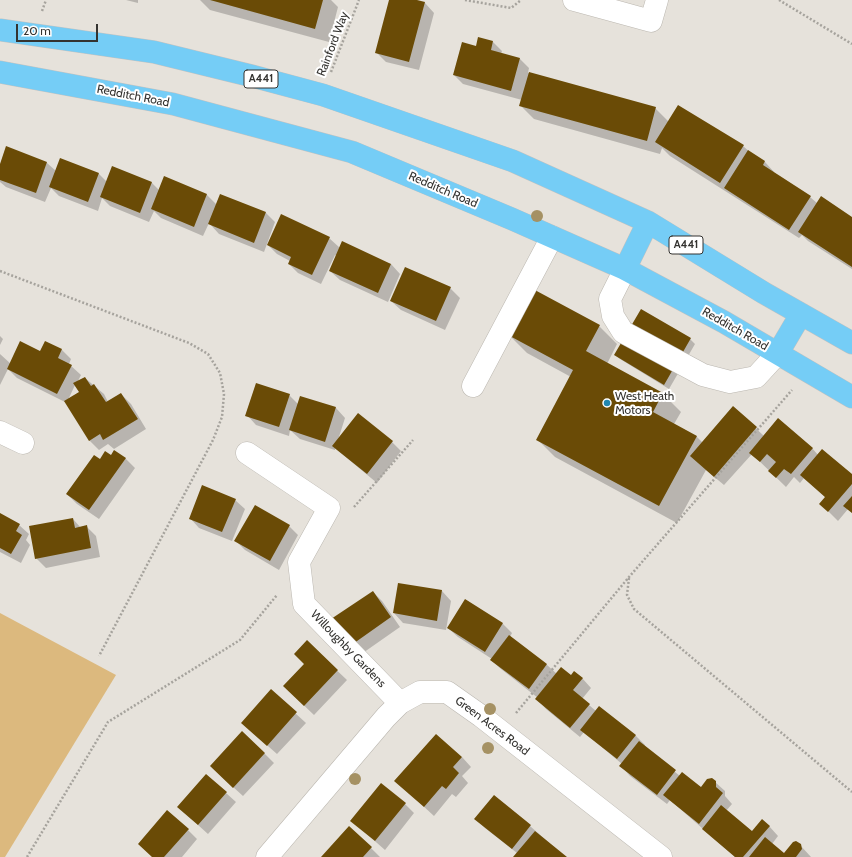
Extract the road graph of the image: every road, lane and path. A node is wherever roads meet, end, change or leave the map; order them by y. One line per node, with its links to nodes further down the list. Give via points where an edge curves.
1 (359, 0): 10 (path, Rainford Way)
2 (465, 0): 3 (path, via 511,8)
3 (520, 0)
4 (574, 0): 5 (street, via 651,21)
5 (657, 0)
6 (779, 0): 8 (path)
7 (0, 30): 10 (highway, A441, via 154,52)
8 (852, 44)
9 (0, 72): 12 (highway, Redditch Road, via 173,104 352,152)
10 (323, 94): 11 (highway, A441, via 513,161)
11 (648, 222): 13 (highway); 15 (highway, A441)
12 (552, 237): 13 (highway, Redditch Road); 19 (street)
13 (626, 269): 17 (highway, Redditch Road); 17 (street, via 610,299 613,316 623,332 703,375 730,382 756,377)
14 (0, 271): 28 (path, via 189,344 208,354 220,373 224,394 222,417 213,440)
15 (801, 314): 16 (highway, A441); 17 (highway)
16 (852, 344)
17 (778, 353): 18 (highway, Redditch Road)
18 (808, 371): 20 (highway, Redditch Road); 27 (path)
19 (474, 386)
20 (852, 397)
21 (0, 432): 23 (street)
22 (413, 440): 25 (path)
23 (23, 443)
24 (247, 453): 26 (street, Willoughby Gardens, via 329,508 299,562)
25 (350, 511)
26 (300, 568): 29 (street, Willoughby Gardens, via 304,604); 32 (path, via 240,640 108,722)
27 (629, 577): 30 (path); 31 (path, via 627,595 634,609)
28 (99, 656)
29 (400, 703): 30 (street, Green Acres Road, via 420,692 447,692); 33 (street, Green Acres Road, via 386,716)
30 (500, 731): 34 (street, Green Acres Road)
31 (852, 792)
32 (27, 857)
33 (267, 857)
34 (661, 857)

